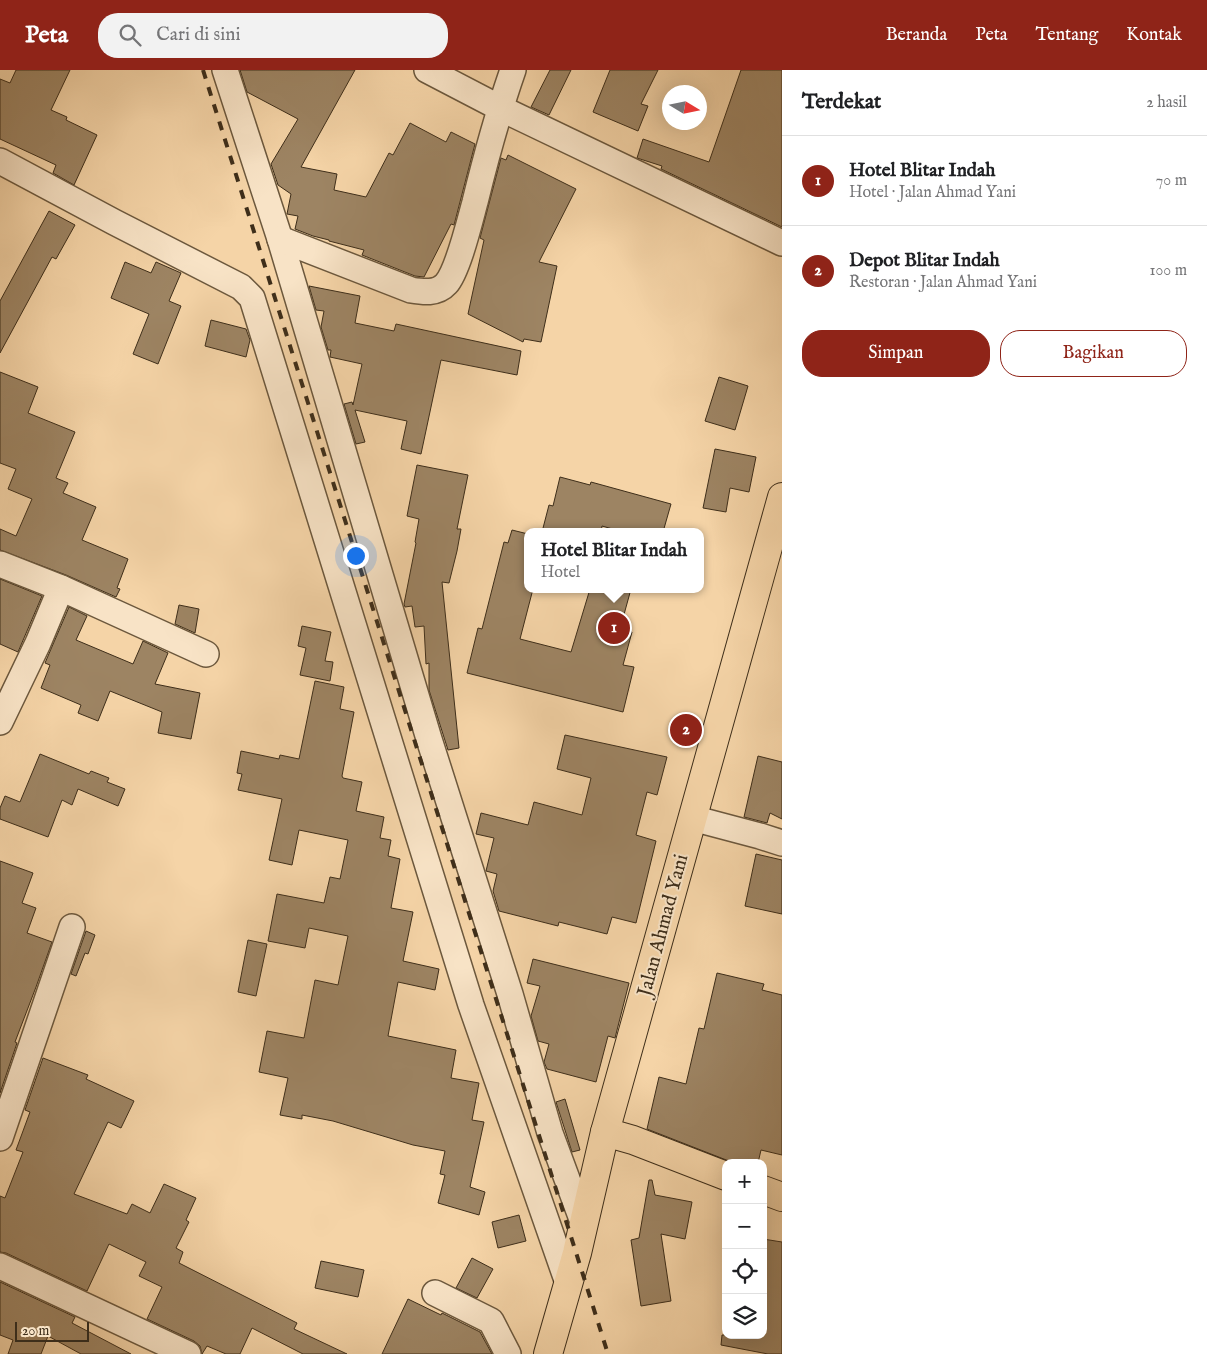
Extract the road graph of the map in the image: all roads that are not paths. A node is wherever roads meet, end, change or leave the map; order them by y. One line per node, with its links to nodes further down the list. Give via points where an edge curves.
1 (225, 70): 6 (street)
2 (427, 70): 4 (street)
3 (513, 70): 4 (street)
4 (500, 108): 6 (street, via 463,244 447,284 439,289 429,292 410,290); 7 (street)
5 (0, 160): 23 (street, via 241,287 252,298 471,1005)
6 (280, 239): 21 (street, via 550,1133)
7 (782, 243)
8 (782, 497): 13 (main road, Jalan Ahmad Yani)
9 (0, 564): 10 (street)
10 (62, 588): 11 (street); 12 (street)
11 (206, 654)
12 (0, 722)
13 (692, 818): 14 (street); 16 (main road, Jalan Ahmad Yani)
14 (771, 840)
15 (72, 927): 17 (street)
16 (605, 1132): 18 (main road); 21 (main road, Jalan Ahmad Yani)
17 (0, 1138)
18 (722, 1174)
19 (767, 1191): 20 (main road)
20 (782, 1197)
21 (583, 1222): 23 (main road, Jalan Ahmad Yani)
22 (0, 1266): 25 (street)
23 (568, 1284): 27 (main road, Jalan Ahmad Yani)
24 (435, 1293): 26 (street, via 491,1321)
25 (188, 1354)
26 (508, 1354)
27 (548, 1354)

